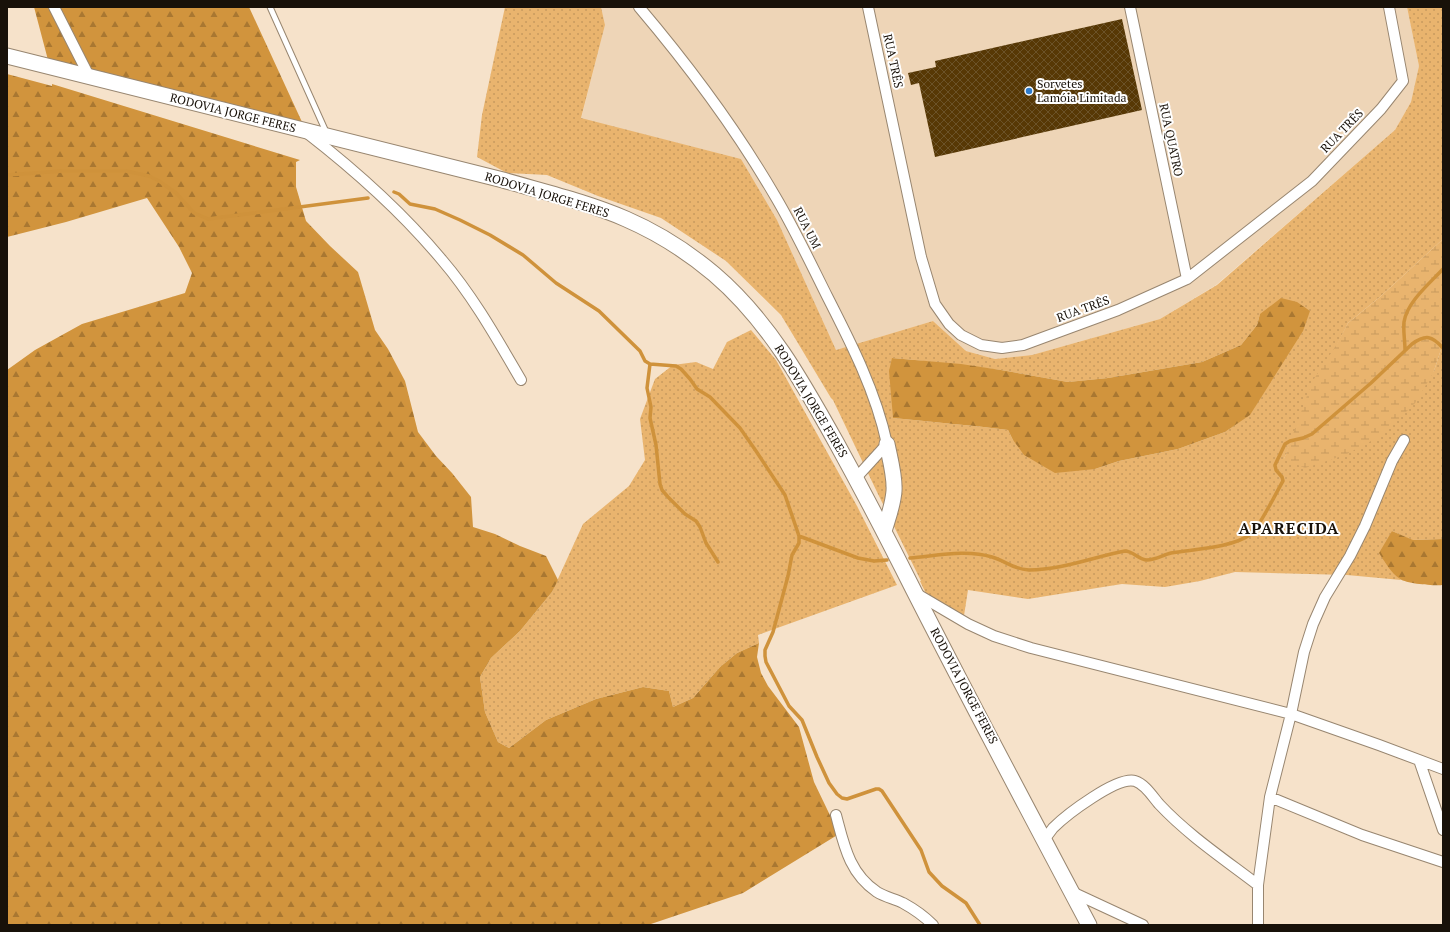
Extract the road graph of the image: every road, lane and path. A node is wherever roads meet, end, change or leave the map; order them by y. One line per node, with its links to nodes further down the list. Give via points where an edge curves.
1 (54, 7): 8 (street)
2 (270, 7): 10 (lane)
3 (639, 7): 14 (street, RUA UM, via 702,85 776,197 853,348 878,410)
4 (868, 7): 11 (street, RUA TRÊS, via 921,257 935,304 948,324 961,335 981,345 1002,348 1023,345 1118,310)
5 (1130, 7): 11 (street, RUA QUATRO)
6 (1389, 7): 11 (street, RUA TRÊS, via 1404,81 1381,109 1312,181)
7 (7, 56): 8 (main road, RODOVIA JORGE FERES)
8 (89, 76): 9 (main road, RODOVIA JORGE FERES)
9 (304, 131): 10 (main road, RODOVIA JORGE FERES); 12 (street, via 387,202 443,260 502,347)
10 (328, 136): 15 (main road, RODOVIA JORGE FERES, via 503,180 578,202 626,219 670,242 713,273 741,299 765,327 810,395)
11 (1187, 279)
12 (521, 380)
13 (1404, 440): 18 (street, via 1392,461 1365,526 1325,597 1313,624 1304,652)
14 (888, 444): 15 (street); 16 (main road, via 894,491)
15 (856, 478): 16 (main road, RODOVIA JORGE FERES)
16 (884, 531): 17 (main road, RODOVIA JORGE FERES)
17 (916, 593): 18 (street, via 968,624 994,636 1039,650); 24 (main road, RODOVIA JORGE FERES)
18 (1291, 714): 19 (street); 21 (street)
19 (1419, 760): 20 (street); 23 (street)
20 (1443, 769)
21 (1270, 797): 25 (street, via 1362,835); 26 (street)
22 (836, 815): 28 (street, via 850,862 862,878 878,892 923,916)
23 (1443, 830)
24 (1044, 840): 26 (street, via 1070,813 1104,790 1121,782 1136,781 1172,817); 27 (main road, RODOVIA JORGE FERES)
25 (1443, 862)
26 (1258, 885): 31 (street)
27 (1072, 892): 29 (main road, RODOVIA JORGE FERES); 30 (street)
28 (932, 925)
29 (1089, 925)
30 (1143, 925)
31 (1258, 925)

